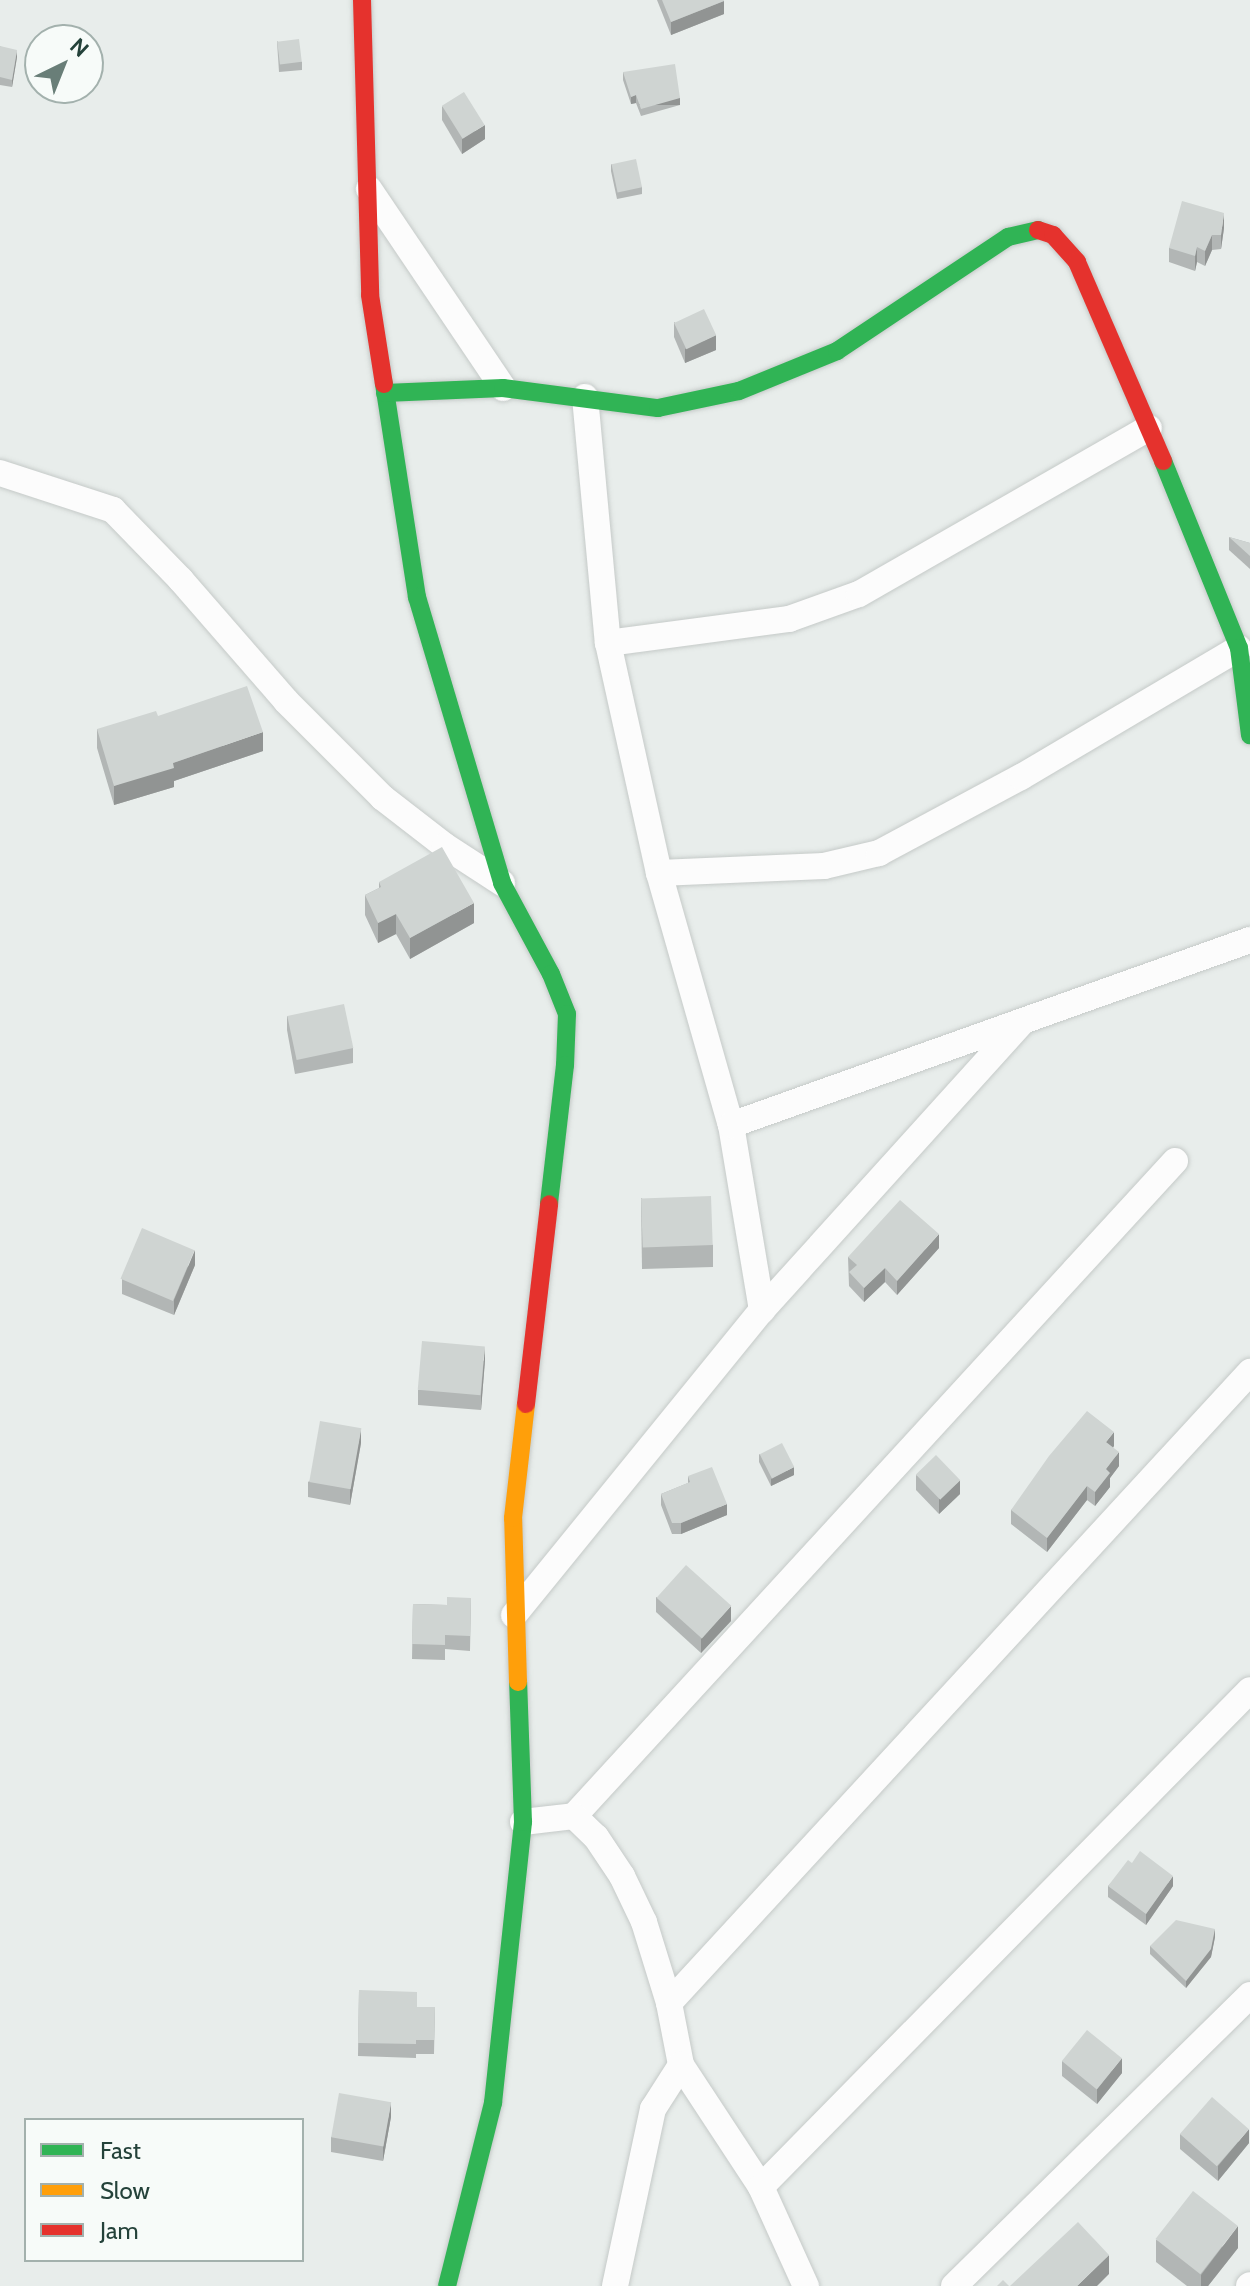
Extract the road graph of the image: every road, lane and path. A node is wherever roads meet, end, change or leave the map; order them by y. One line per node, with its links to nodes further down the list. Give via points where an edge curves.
1 (362, 0): 2 (street)
2 (367, 186): 3 (street); 4 (street, via 370,295)
3 (503, 388): 4 (street); 5 (street)
4 (385, 393): 12 (street, via 417,597)
5 (585, 397): 6 (street, via 658,408 739,391 837,351 1008,237 1034,229 1053,235 1077,262); 8 (street)
6 (1149, 428): 8 (street, via 859,594 789,619); 9 (street)
7 (0, 473): 12 (street, via 113,510 286,701 383,798)
8 (608, 643): 11 (street)
9 (1239, 648): 10 (street); 11 (street, via 1021,777 879,853 824,866)
10 (1250, 735)
11 (659, 873): 15 (street)
12 (502, 883): 19 (street, via 567,1014 513,1518)
13 (1250, 940): 14 (street)
14 (1022, 1022): 15 (street); 17 (street)
15 (731, 1125): 17 (street)
16 (1175, 1161): 21 (street)
17 (762, 1310): 19 (street)
18 (1250, 1372): 24 (street)
19 (514, 1615): 22 (street)
20 (1250, 1690): 26 (street)
21 (574, 1816): 22 (street); 24 (street, via 596,1837 622,1876 644,1922)
22 (523, 1822): 27 (street, via 493,2103)
23 (1250, 1995): 30 (street)
24 (669, 2003): 25 (street)
25 (681, 2065): 26 (street); 28 (street, via 653,2109)
26 (761, 2187): 29 (street)
27 (447, 2286)
28 (615, 2286)
29 (806, 2286)
30 (954, 2286)

